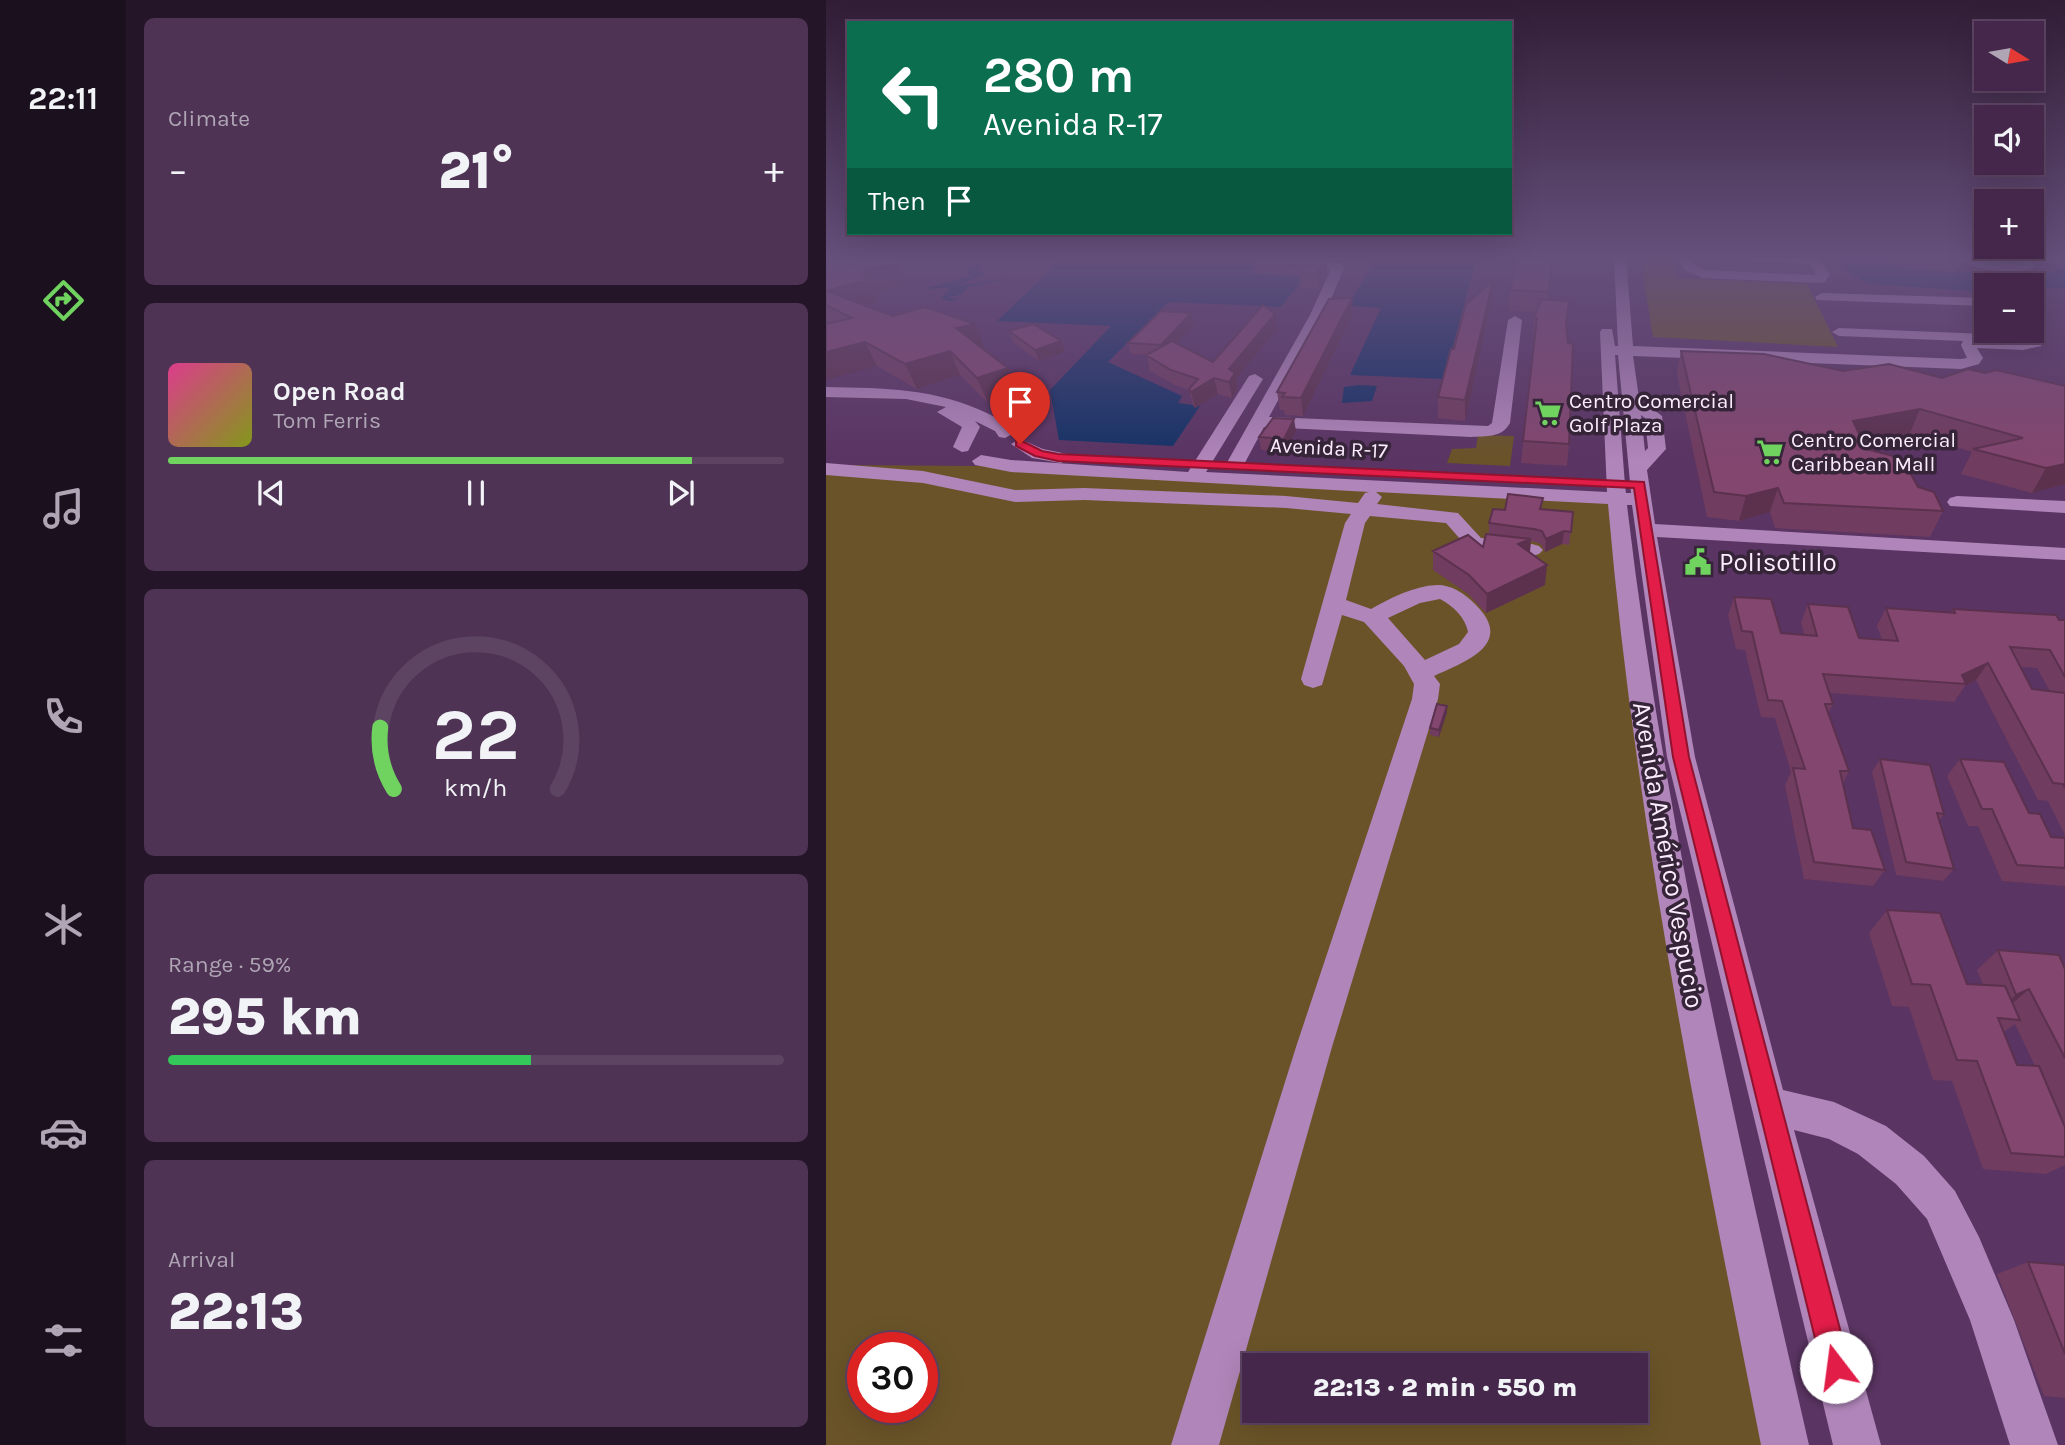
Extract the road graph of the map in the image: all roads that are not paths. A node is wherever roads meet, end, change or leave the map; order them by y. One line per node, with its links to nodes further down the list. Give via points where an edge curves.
1 (1312, 324): 19 (street)
2 (1514, 324): 19 (street, via 1500,423 1491,431)
3 (1613, 324): 12 (street, Avenida Américo Vespucio)
4 (1617, 324): 12 (street, Avenida Américo Vespucio)
5 (1836, 324): 9 (street)
6 (1941, 324): 7 (lane)
7 (1950, 336): 8 (street); 9 (street); 11 (lane)
8 (1974, 336)
9 (1842, 337): 11 (lane); 13 (street)
10 (2036, 343): 11 (street, via 1972,343)
11 (1964, 349): 13 (street, via 1974,361)
12 (1616, 351): 13 (street); 28 (street, Avenida Américo Vespucio); 28 (street, Avenida Américo Vespucio, via 1630,400)
13 (1853, 360)
14 (1255, 379): 26 (lane)
15 (826, 393): 20 (lane, via 935,400 973,413 1003,428)
16 (826, 398): 18 (lane, via 870,398)
17 (826, 405): 18 (street)
18 (940, 410): 21 (lane, via 971,427)
19 (1260, 422): 24 (street)
20 (1012, 438): 21 (street, via 984,435); 22 (street, via 1002,457); 23 (street, Avenida R-17)
21 (961, 447): 22 (street, Avenida R-17, via 962,457)
22 (981, 461): 23 (street, Avenida R-17)
23 (1054, 463): 26 (street, Avenida R-17)
24 (1234, 466): 26 (street, Avenida R-17); 27 (street, Avenida R-17)
25 (826, 469): 31 (street, via 923,477 1015,496 1084,494 1286,502)
26 (1197, 471): 27 (street, Avenida R-17)
27 (1366, 481): 28 (street, Avenida R-17); 31 (street)
28 (1630, 487): 32 (street, Avenida Américo Vespucio); 41 (street, Avenida Américo Vespucio, via 1648,758 1706,1069)
29 (1956, 502): 30 (street)
30 (2065, 507)
31 (1358, 513): 33 (street, via 1451,517 1475,544); 35 (street)
32 (1645, 530): 34 (street); 39 (street, Avenida Américo Vespucio, via 1681,757)
33 (1532, 550)
34 (2065, 554)
35 (1334, 604): 36 (street); 38 (street)
36 (1371, 617): 37 (street); 37 (street, via 1440,591 1480,620 1478,639 1460,654)
37 (1420, 672): 40 (street, via 1427,684 1425,699 1318,1034)
38 (1313, 679)
39 (1768, 1105): 42 (street, Avenida Américo Vespucio); 43 (lane, via 1834,1121 1872,1140 1910,1170 1941,1205 1992,1320)
40 (1195, 1445)
41 (1785, 1445)
42 (1857, 1445)
43 (2034, 1445)

